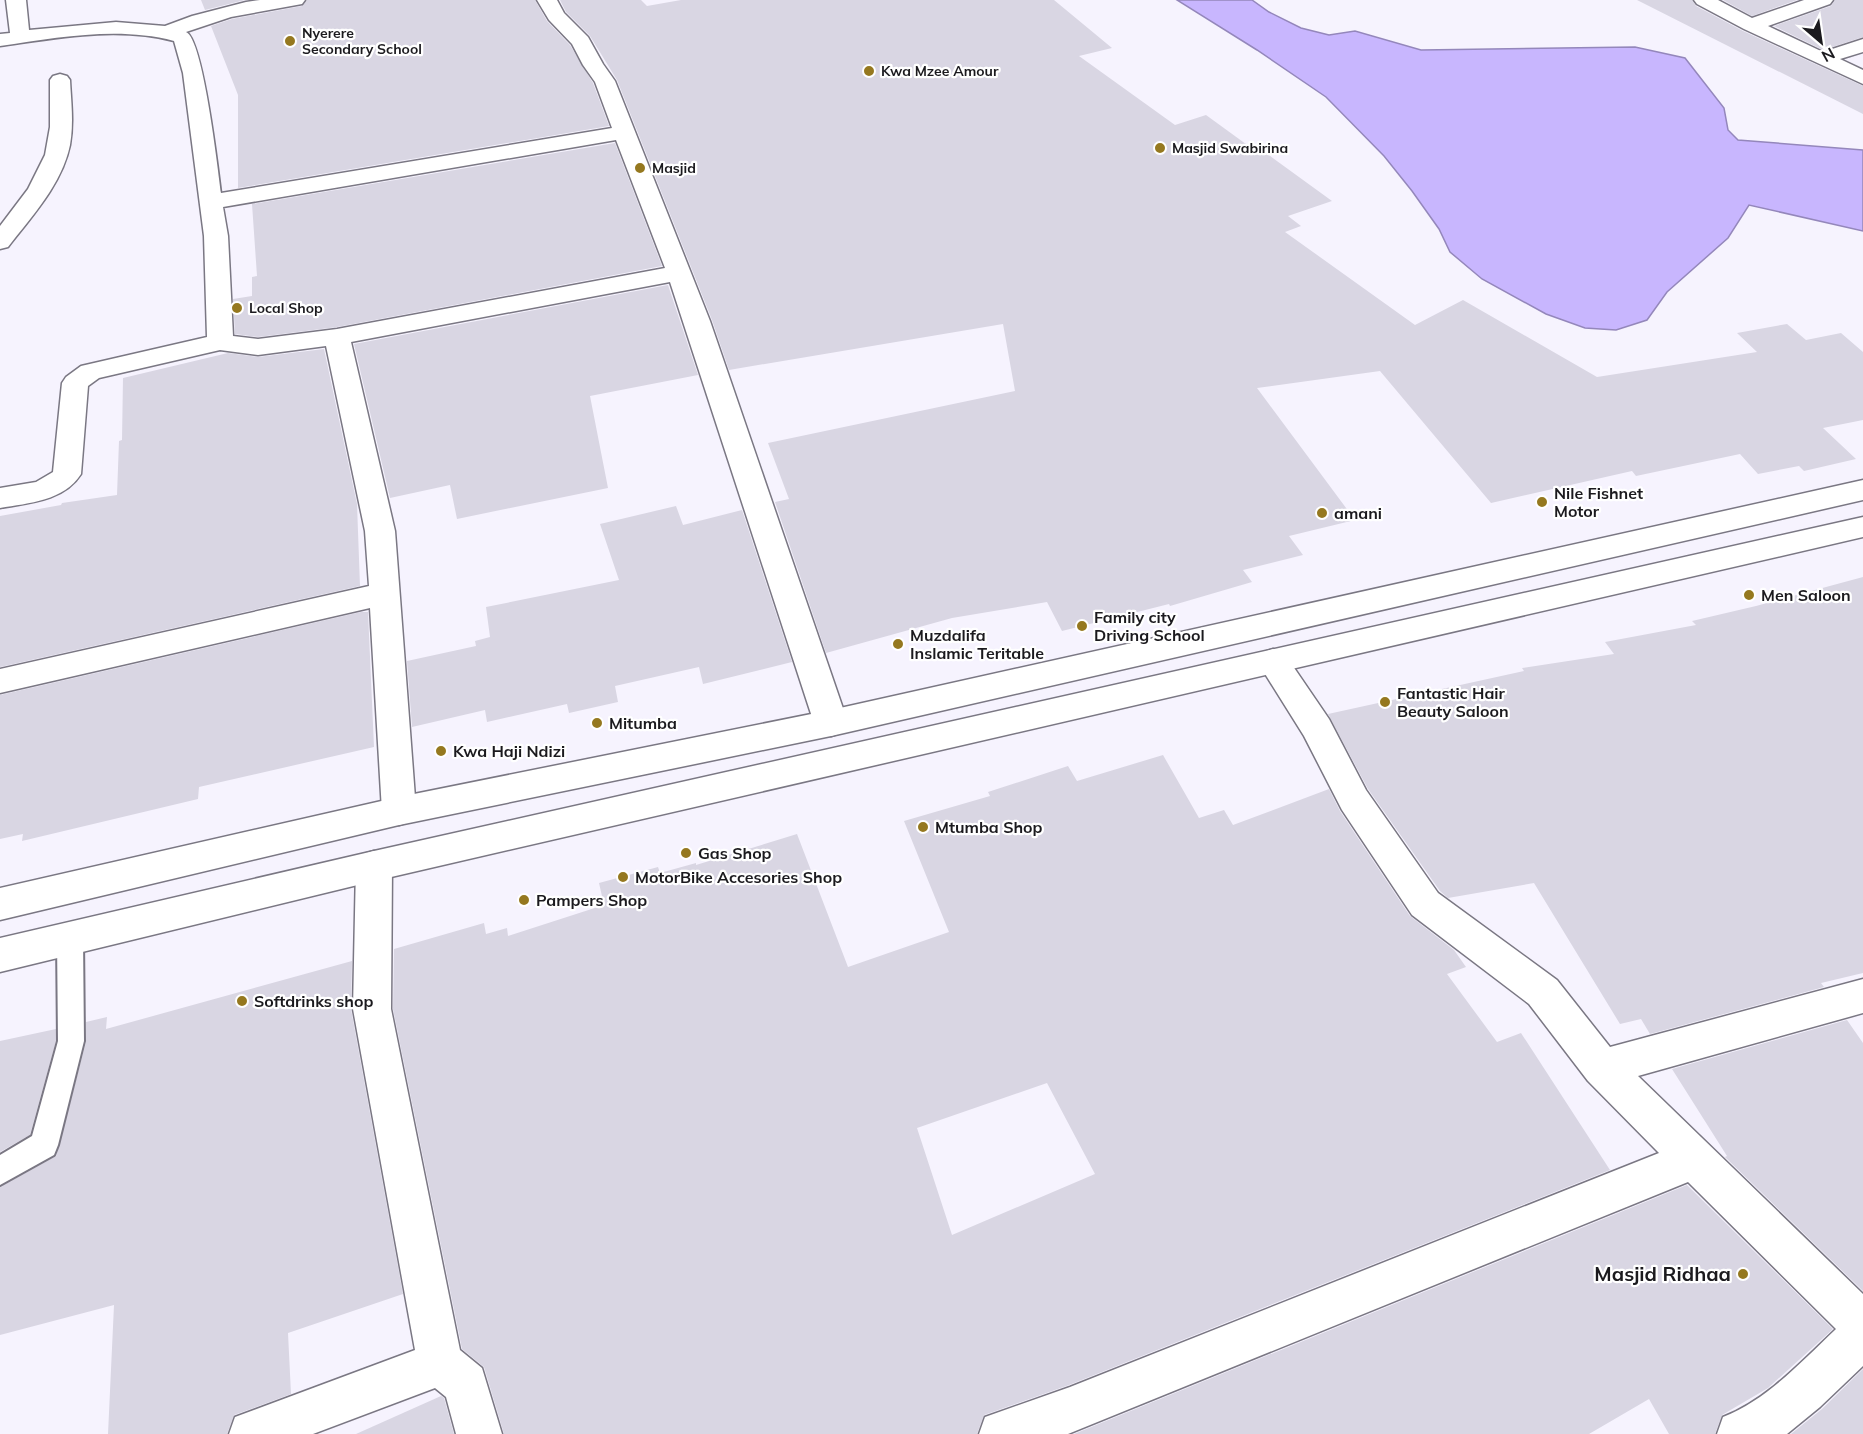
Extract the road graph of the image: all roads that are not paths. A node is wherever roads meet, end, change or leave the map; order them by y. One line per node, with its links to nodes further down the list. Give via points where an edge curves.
1 (16, 0): 8 (street)
2 (295, 0): 7 (street, via 232,10)
3 (547, 0): 13 (street, via 556,16 581,41 605,81)
4 (1704, 0): 6 (street)
5 (1823, 0): 6 (street)
6 (1751, 25): 10 (street)
7 (169, 32): 8 (street, via 103,29); 14 (street, via 183,37 193,73)
8 (10, 39)
9 (1863, 45): 10 (street)
10 (1824, 58): 11 (street)
11 (1863, 78)
12 (60, 80): 15 (street, via 57,155 38,190)
13 (624, 132): 14 (street); 16 (street)
14 (210, 202): 18 (street, via 216,236)
15 (0, 242)
16 (679, 273): 17 (street); 25 (street)
17 (337, 337): 18 (street, via 258,347); 22 (street, via 380,531)
18 (220, 342): 20 (street, via 81,377 75,383 67,474 63,480 54,486)
19 (1863, 490): 25 (street)
20 (0, 498)
21 (1863, 527): 23 (street)
22 (384, 594): 24 (street); 26 (street)
23 (1273, 661): 27 (street); 32 (street, via 1317,729 1354,800 1425,904 1542,992)
24 (0, 681)
25 (831, 723): 26 (street)
26 (399, 811): 28 (street)
27 (374, 866): 29 (street); 37 (street, via 372,1009)
28 (0, 904)
29 (70, 938): 30 (street); 34 (lane, via 71,1041 44,1145)
30 (0, 956)
31 (1863, 996): 32 (street)
32 (1602, 1068): 33 (street)
33 (1694, 1159): 35 (street); 40 (street)
34 (0, 1171)
35 (1863, 1325)
36 (1863, 1335): 41 (street, via 1782,1408 1754,1430)
37 (440, 1363): 38 (street); 39 (street, via 466,1384)
38 (252, 1434)
39 (479, 1434)
40 (1002, 1434)
41 (1740, 1434)

